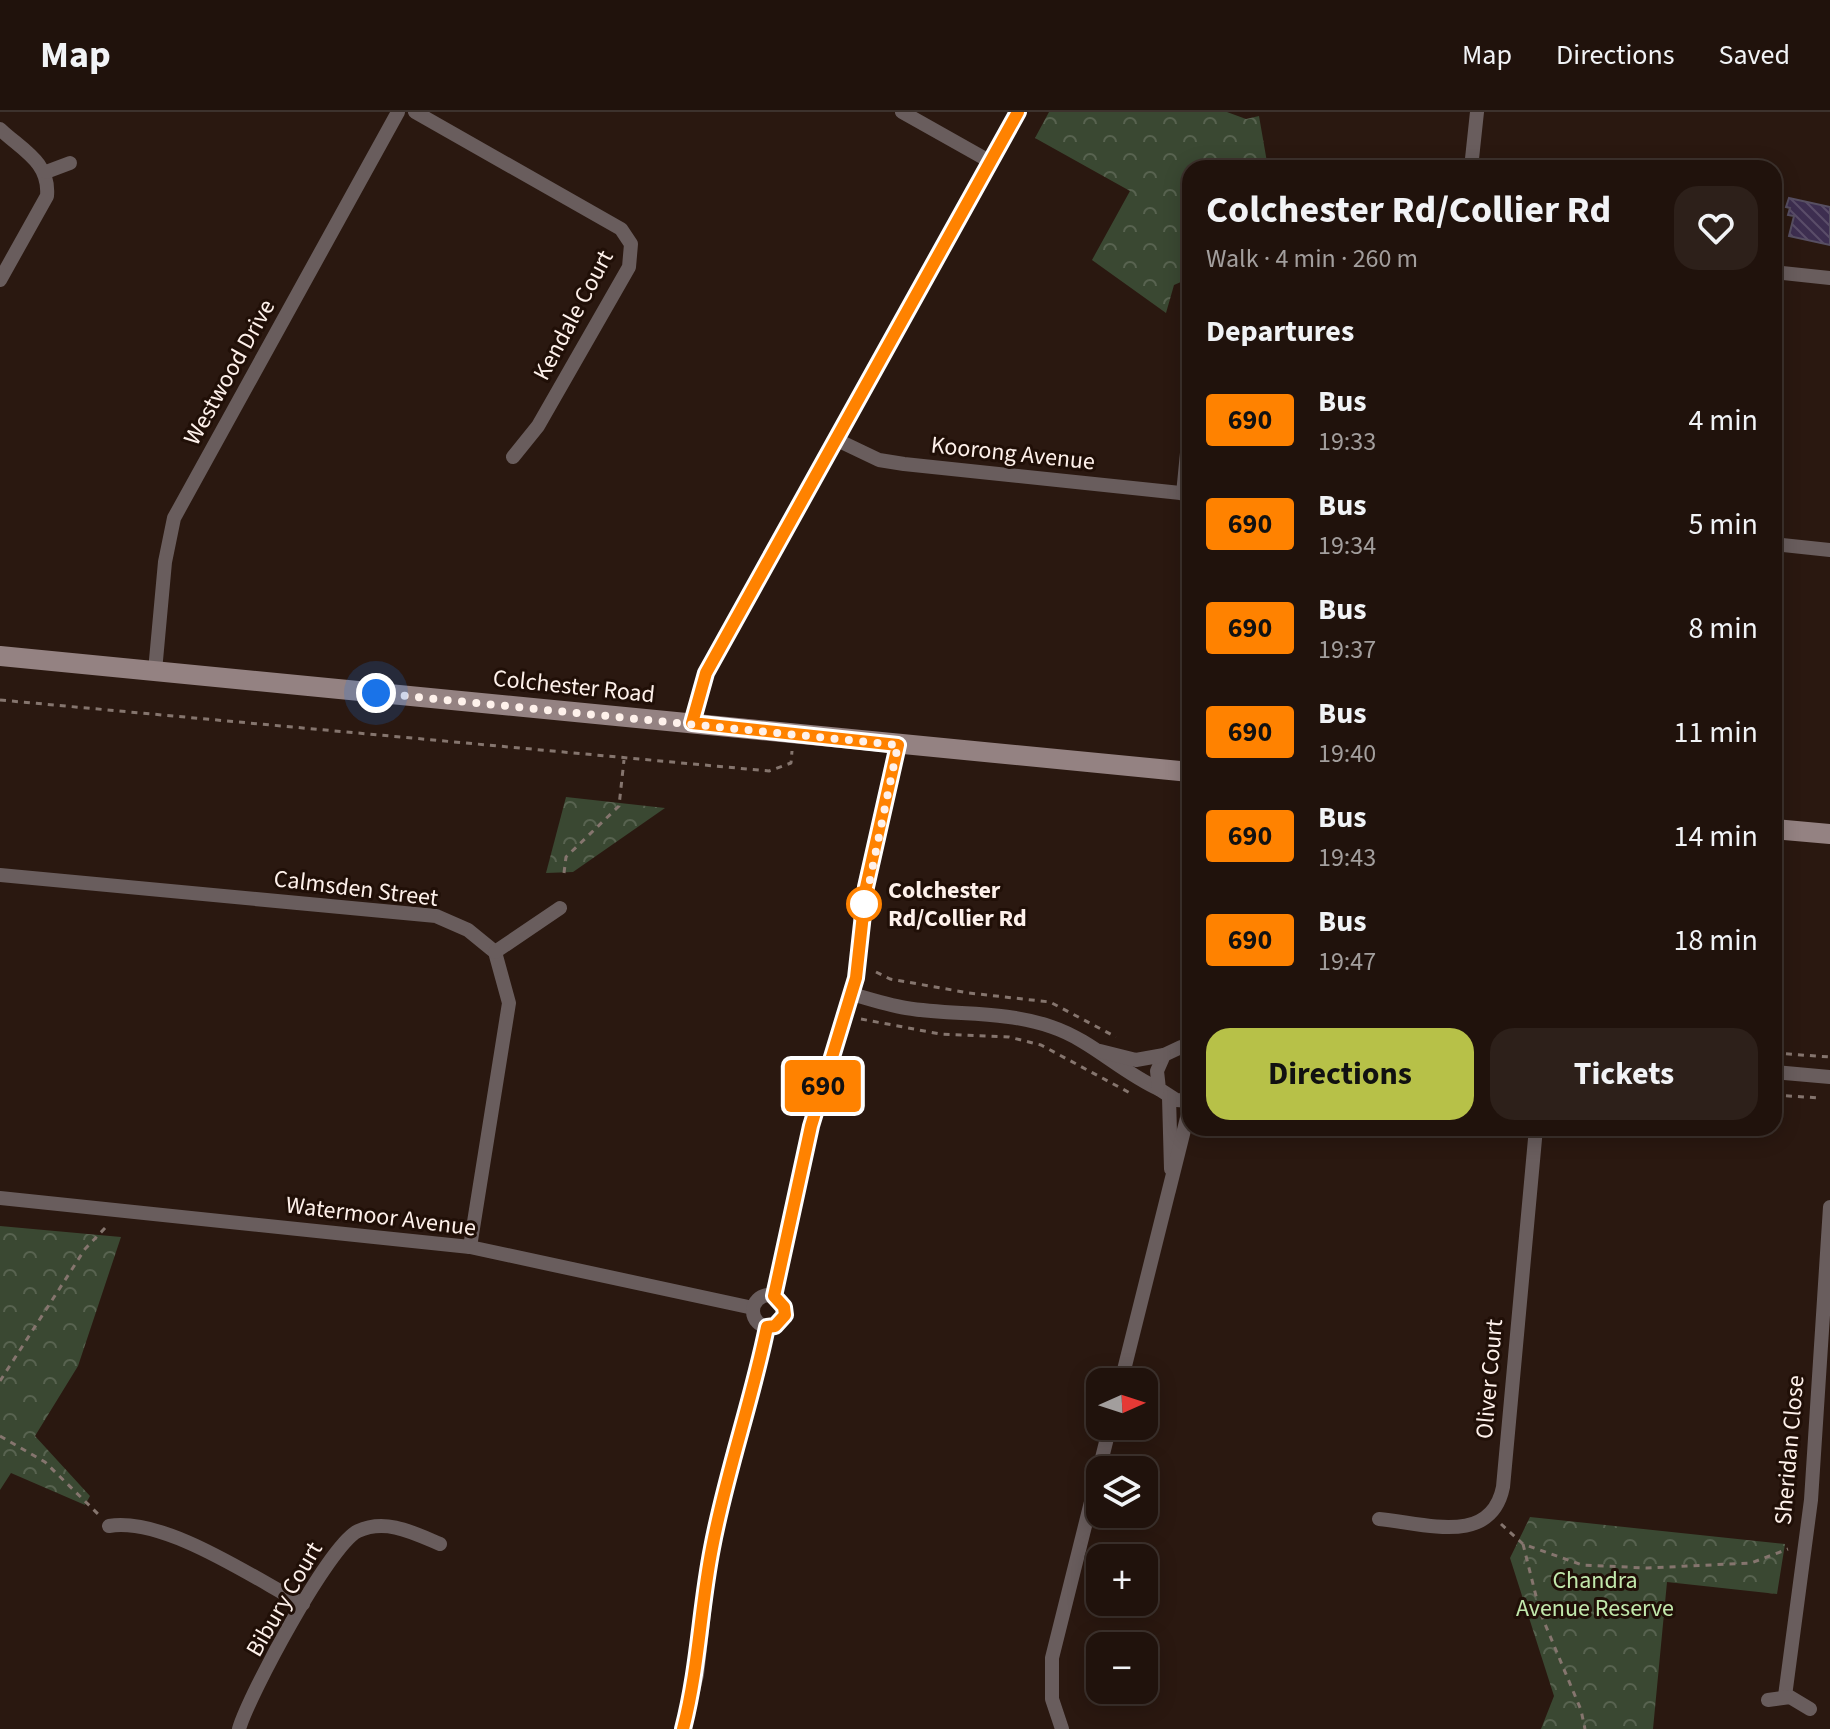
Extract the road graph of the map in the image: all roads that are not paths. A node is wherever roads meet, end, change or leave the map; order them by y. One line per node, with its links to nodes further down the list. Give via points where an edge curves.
1 (398, 112): 20 (street, Westwood Drive, via 174,518)
2 (415, 112): 15 (street, Kendale Court, via 621,229 631,244 629,267 538,426)
3 (902, 112): 8 (street)
4 (1018, 112): 8 (street)
5 (1477, 112): 7 (street)
6 (0, 129): 10 (street)
7 (1472, 160)
8 (991, 162): 14 (street)
9 (70, 163): 10 (street)
10 (46, 172): 13 (street, via 47,196)
11 (1782, 273): 12 (street)
12 (1830, 278)
13 (0, 280)
14 (835, 439): 16 (street, Koorong Avenue, via 879,460); 21 (street, via 706,673)
15 (513, 457)
16 (1182, 494)
17 (1782, 545): 18 (street)
18 (1830, 550)
19 (0, 656): 20 (main road, Colchester Road)
20 (155, 671): 21 (main road, Colchester Road)
21 (692, 723): 22 (main road, Colchester Road)
22 (898, 745): 23 (main road, Colchester Road); 29 (street, via 866,887)
23 (1182, 771)
24 (1782, 830): 25 (main road)
25 (1830, 834)
26 (0, 875): 28 (street, Calmsden Street, via 436,916 468,930)
27 (560, 908): 28 (street)
28 (495, 952): 42 (street, via 509,1003)
29 (852, 994): 31 (street, via 905,1008 1016,1016 1056,1028); 43 (street, via 811,1126)
30 (1182, 1047): 32 (street)
31 (1096, 1050): 32 (street, via 1136,1060); 35 (street, via 1128,1075)
32 (1164, 1055): 35 (street, via 1157,1071)
33 (1782, 1073): 34 (street)
34 (1830, 1077)
35 (1164, 1093): 36 (street); 39 (street)
36 (1182, 1101)
37 (1182, 1136): 39 (street)
38 (1535, 1136): 48 (street, Oliver Court, via 1498,1507 1470,1527)
39 (1171, 1182): 46 (street)
40 (0, 1198): 42 (street, Watermoor Avenue)
41 (1830, 1207): 52 (street, Sheridan Close, via 1811,1500)
42 (470, 1247): 44 (street, Watermoor Avenue)
43 (774, 1296): 44 (street, via 763,1296); 45 (street, via 785,1315)
44 (753, 1308): 45 (street, via 755,1319)
45 (767, 1327): 56 (street, via 711,1550 697,1675)
46 (1124, 1368)
47 (1106, 1440): 57 (street, via 1052,1658 1052,1699)
48 (1379, 1519)
49 (109, 1526): 51 (street, via 129,1522 159,1529)
50 (440, 1544): 51 (street, Bibury Court, via 389,1525 357,1532 342,1544)
51 (303, 1604): 55 (street, Bibury Court)
52 (1785, 1696): 53 (street); 54 (street)
53 (1768, 1700)
54 (1810, 1709)
55 (239, 1729)
56 (683, 1729)
57 (1062, 1729)

